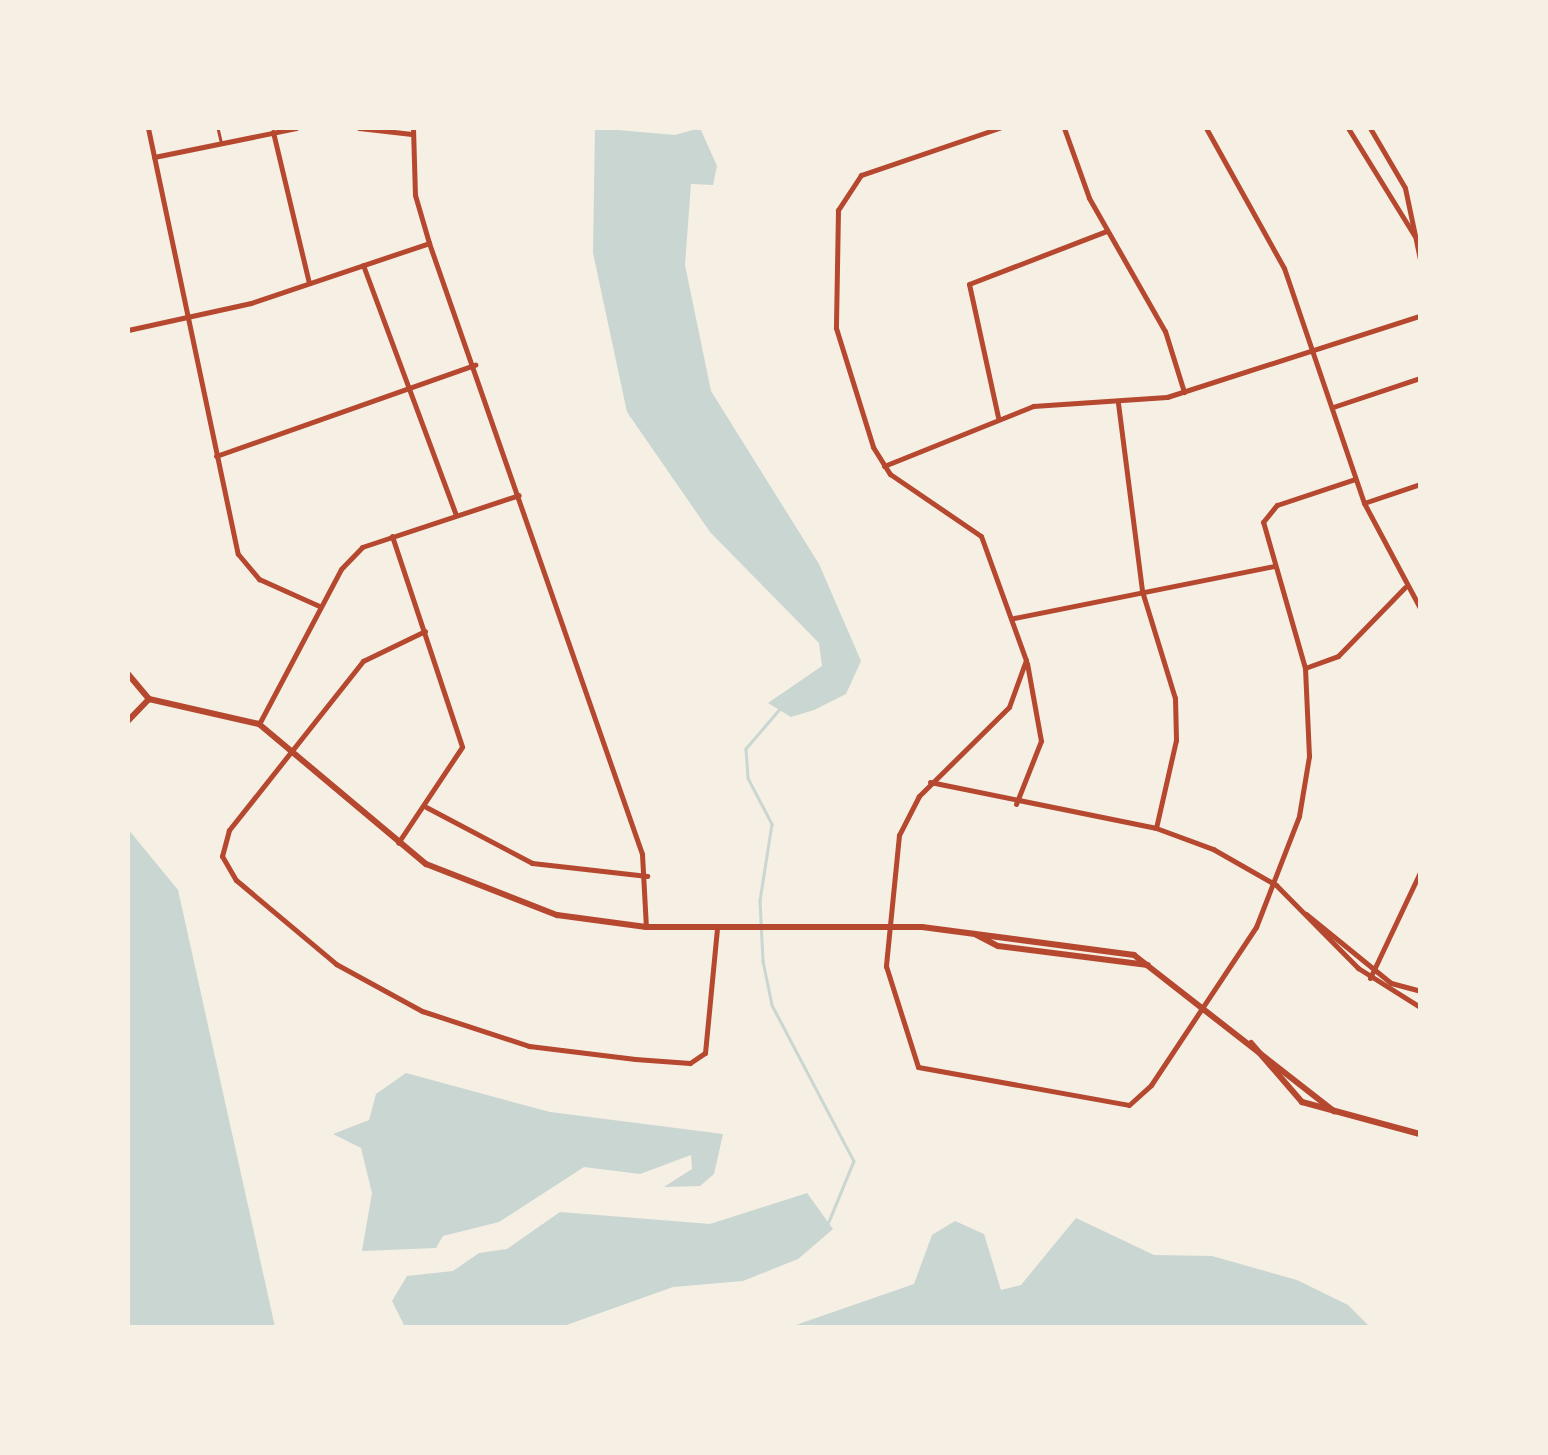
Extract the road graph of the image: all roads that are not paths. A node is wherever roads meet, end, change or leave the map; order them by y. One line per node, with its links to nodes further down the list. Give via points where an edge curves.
1 (148, 128): 13 (street)
2 (218, 128): 12 (lane)
3 (296, 128): 11 (street)
4 (359, 128): 10 (street)
5 (999, 128): 32 (street, via 861,175 845,189 836,328)
6 (1064, 128): 14 (street)
7 (1206, 128): 23 (street, via 1284,268)
8 (1348, 128): 15 (street)
9 (1370, 128): 15 (street, via 1405,188)
10 (413, 130): 16 (street)
11 (272, 132): 12 (street); 19 (street)
12 (221, 142): 13 (street)
13 (154, 157): 21 (street)
14 (1106, 231): 27 (street, via 1156,312); 30 (street, via 969,284)
15 (1418, 242): 17 (street)
16 (429, 243): 18 (street); 24 (street)
17 (1420, 259)
18 (363, 265): 19 (street); 26 (street)
19 (309, 283): 21 (street)
20 (1420, 316): 23 (street)
21 (187, 317): 22 (street); 31 (street)
22 (128, 330)
23 (1314, 352): 27 (street); 29 (street)
24 (475, 365): 26 (street); 35 (street)
25 (1420, 378): 29 (street)
26 (412, 387): 31 (street); 37 (street)
27 (1184, 392): 28 (street)
28 (1118, 403): 30 (street); 41 (street)
29 (1332, 408): 33 (street)
30 (998, 418): 32 (street)
31 (216, 456): 42 (street, via 244,565)
32 (884, 466): 44 (street, via 981,536)
33 (1355, 479): 36 (street); 39 (street, via 1266,514)
34 (1420, 484): 36 (street)
35 (519, 495): 37 (street); 59 (street)
36 (1364, 503): 40 (street)
37 (456, 516): 38 (street)
38 (392, 536): 42 (street, via 353,555); 45 (street)
39 (1276, 566): 41 (street); 47 (street)
40 (1404, 587): 43 (street); 47 (street, via 1338,656)
41 (1142, 591): 44 (street); 56 (street, via 1176,698 1176,740)
42 (320, 606): 51 (street)
43 (1420, 608)
44 (1014, 618): 46 (street)
45 (425, 632): 52 (street, via 363,662); 55 (street, via 462,747)
46 (1026, 660): 53 (street, via 1009,707); 54 (street, via 1041,741)
47 (1305, 668): 60 (street, via 1305,787)
48 (128, 674): 49 (street)
49 (149, 699): 50 (street); 51 (street, via 196,702)
50 (128, 721)
51 (258, 724): 52 (street)
52 (292, 749): 57 (street); 64 (street, via 222,851 236,880 352,974 445,1021 549,1050 700,1058)
53 (930, 782): 54 (street); 62 (street, via 902,825)
54 (1016, 804): 56 (street)
55 (426, 806): 57 (street); 59 (street, via 532,863)
56 (1156, 828): 60 (street)
57 (398, 843): 63 (street, via 511,902)
58 (1420, 872): 65 (street)
59 (647, 876): 63 (street)
60 (1276, 885): 61 (street); 68 (street)
61 (1306, 914): 65 (street); 66 (street)
62 (887, 924): 64 (street); 68 (street, via 1148,965); 68 (street, via 888,982 918,1068 1129,1105)
63 (646, 927): 64 (street)
64 (717, 929)
65 (1376, 970): 66 (street); 67 (street)
66 (1370, 978): 69 (street)
67 (1420, 990)
68 (1207, 1003): 70 (street)
69 (1420, 1006)
70 (1250, 1042): 71 (street); 71 (street, via 1288,1092)
71 (1334, 1111): 72 (street)
72 (1420, 1134)

